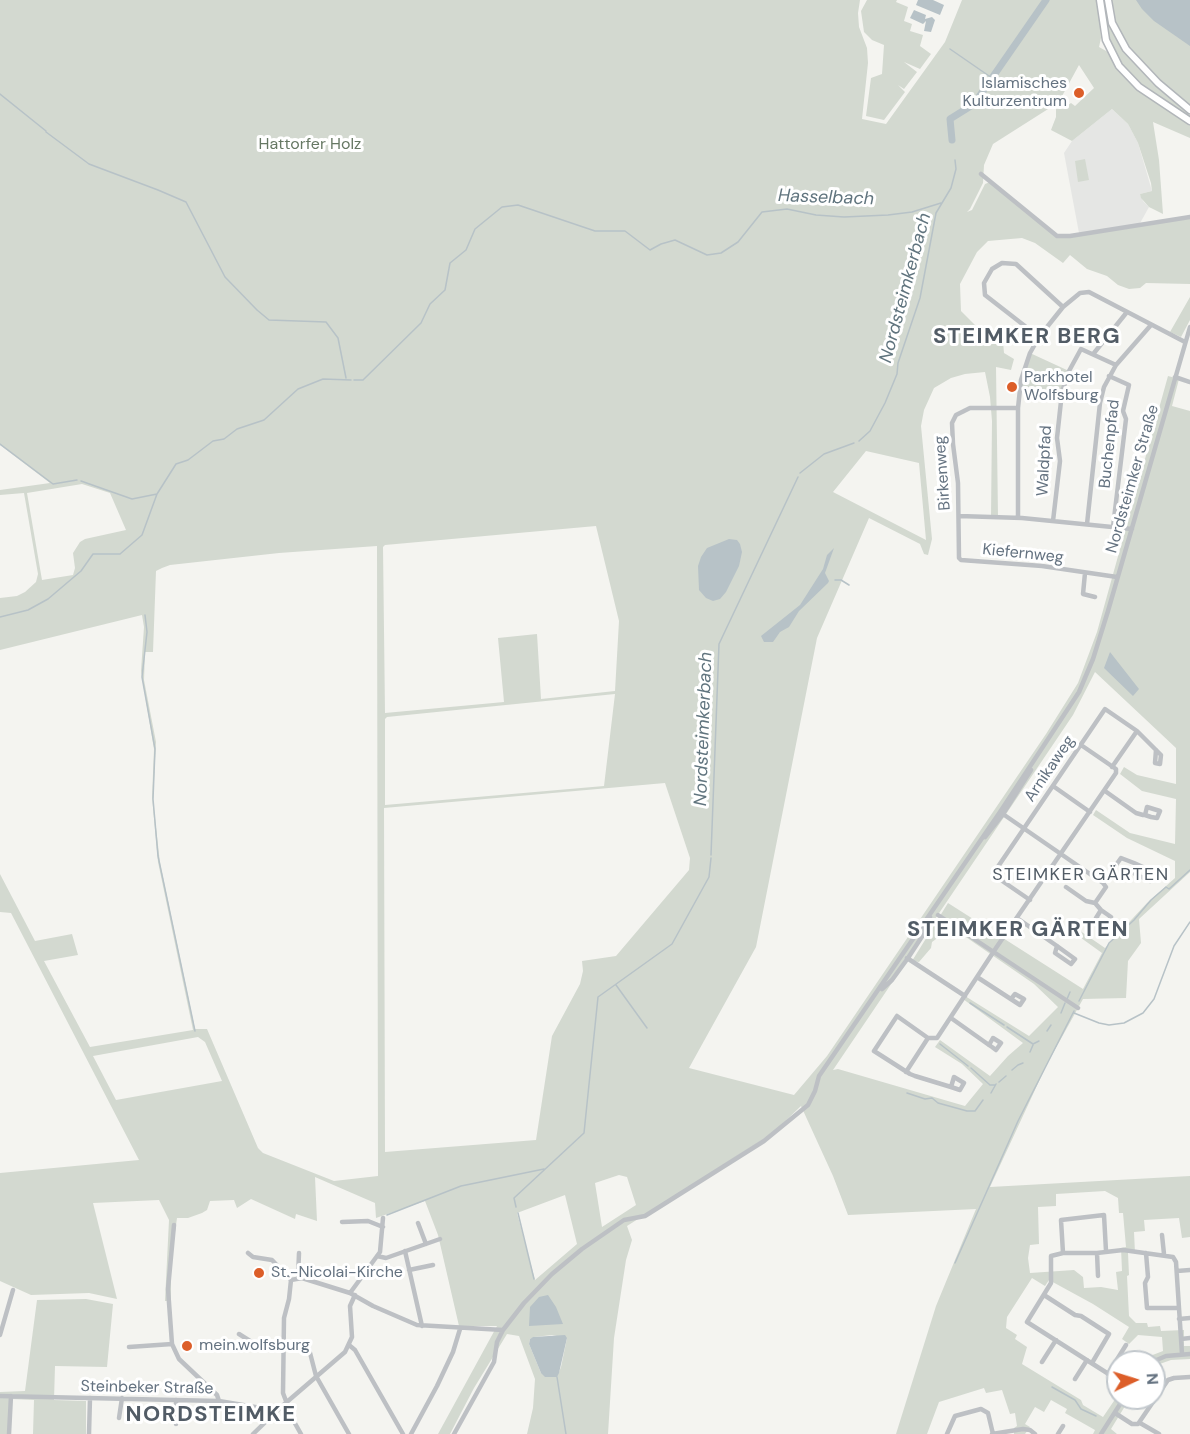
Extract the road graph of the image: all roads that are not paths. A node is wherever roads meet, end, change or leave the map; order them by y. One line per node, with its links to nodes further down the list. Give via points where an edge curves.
1 (1100, 0): 4 (main road, via 1106,40 1119,66 1139,87)
2 (1108, 0): 3 (main road, via 1112,23 1126,49)
3 (1190, 110)
4 (1190, 121)
5 (981, 174): 6 (street, via 1058,236)
6 (1190, 217)
7 (1064, 307): 8 (street, via 1080,293 1089,292); 11 (street); 11 (street, via 1017,264 1002,262 992,269 984,283 985,295)
8 (1127, 312): 9 (street); 13 (street, Waldpfad)
9 (1151, 325): 12 (street); 14 (street)
10 (1190, 327): 12 (street, Nordsteimker Straße)
11 (1039, 337): 18 (street, via 1023,375)
12 (1185, 342): 16 (street, Nordsteimker Straße)
13 (1094, 353): 14 (street); 21 (street, Waldpfad, via 1081,349 1062,392)
14 (1116, 365): 15 (street)
15 (1109, 376): 22 (street, via 1100,403); 23 (street, Buchenpfad, via 1129,385 1123,411 1126,419)
16 (1174, 377): 17 (street); 24 (street, Nordsteimker Straße)
17 (1190, 382)
18 (1018, 408): 19 (street, Birkenweg, via 970,408 954,420 951,428); 20 (street)
19 (959, 516): 20 (street); 25 (street, Birkenweg)
20 (1018, 518): 21 (street)
21 (1053, 520): 22 (street)
22 (1087, 524): 23 (street)
23 (1113, 527): 24 (street)
24 (1132, 529): 27 (street, Nordsteimker Straße)
25 (959, 558): 26 (street, Kiefernweg)
26 (1085, 573): 27 (street, Kiefernweg); 28 (street, Kiefernweg, via 1083,594)
27 (1117, 577): 36 (street, Nordsteimker Straße, via 1079,692)
28 (1095, 597)
29 (1137, 731): 30 (street, Arnikaweg, via 1105,709); 31 (street); 32 (street)
30 (1081, 745): 32 (street); 33 (street, Arnikaweg)
31 (1156, 750)
32 (1112, 767): 34 (street, via 1116,774)
33 (1053, 786): 35 (street); 38 (street, Arnikaweg)
34 (1105, 791): 35 (street); 37 (street)
35 (1090, 812): 39 (street)
36 (1002, 813): 38 (street); 44 (street, Nordsteimker Straße)
37 (1145, 815)
38 (1024, 829): 39 (street); 43 (street, Arnikaweg, via 995,876)
39 (1061, 854): 41 (street); 43 (street)
40 (1140, 866): 41 (street, via 1135,874 1150,881 1154,872 1139,865 1120,858)
41 (1104, 885): 45 (street)
42 (1066, 887): 45 (street)
43 (1030, 900): 48 (street)
44 (938, 903): 51 (street); 52 (street)
45 (1095, 903): 46 (street)
46 (1101, 910)
47 (938, 915): 50 (street)
48 (1017, 918): 49 (street); 50 (street)
49 (1058, 946)
50 (993, 952): 53 (street); 57 (street)
51 (903, 954): 52 (street); 56 (street)
52 (908, 958): 54 (street); 56 (street)
53 (977, 977): 54 (street); 55 (street)
54 (965, 996): 58 (street)
55 (1011, 999)
56 (872, 1000): 95 (street, via 819,1076 808,1105 756,1147 645,1216 624,1220 582,1249 543,1282)
57 (1078, 1008)
58 (951, 1018): 59 (street, via 937,1038); 60 (street)
59 (928, 1038): 61 (street); 61 (street, via 897,1016 879,1043 874,1051)
60 (989, 1045)
61 (906, 1072): 62 (street)
62 (951, 1087)
63 (383, 1218): 67 (street)
64 (342, 1222): 67 (street, via 368,1221)
65 (418, 1223): 70 (street)
66 (174, 1225): 101 (street, via 168,1289)
67 (383, 1227): 79 (street)
68 (1162, 1235): 78 (street)
69 (440, 1239): 70 (street)
70 (426, 1244): 71 (street)
71 (405, 1251): 79 (street, via 386,1258); 81 (street)
72 (1106, 1251): 75 (street, via 1104,1215 1061,1220); 76 (street); 77 (street)
73 (248, 1253): 86 (street, via 272,1260)
74 (299, 1253): 85 (street)
75 (1063, 1253): 76 (street); 89 (street, via 1051,1256 1052,1280)
76 (1096, 1253): 84 (street)
77 (1146, 1253): 78 (street); 90 (street, via 1147,1308)
78 (1164, 1254): 83 (street, via 1175,1259)
79 (377, 1256): 88 (street)
80 (432, 1265): 81 (street)
81 (409, 1270): 93 (street)
82 (1190, 1270): 83 (street)
83 (1177, 1271): 90 (street)
84 (1098, 1276)
85 (298, 1278): 86 (street); 88 (street)
86 (291, 1280): 104 (street)
87 (13, 1290): 97 (street)
88 (353, 1294): 93 (street); 102 (street)
89 (1044, 1295): 100 (street, via 1027,1322); 111 (street, via 1109,1334)
90 (1179, 1308): 91 (street)
91 (1179, 1318): 92 (street); 99 (street)
92 (1190, 1318)
93 (422, 1326): 94 (street)
94 (460, 1329): 95 (street); 138 (street, via 453,1352)
95 (503, 1330): 139 (street, via 494,1362)
96 (239, 1334): 104 (street, via 258,1346)
97 (0, 1335)
98 (1190, 1338): 99 (street)
99 (1180, 1339): 109 (street)
100 (1056, 1340): 111 (street); 112 (street)
101 (172, 1344): 105 (street); 122 (street, via 180,1359)
102 (349, 1345): 114 (street); 137 (street)
103 (1126, 1345): 107 (street)
104 (284, 1346): 123 (street)
105 (129, 1347)
106 (309, 1349): 114 (street)
107 (1123, 1350)
108 (1190, 1353): 109 (street)
109 (1182, 1354): 110 (street)
110 (1166, 1356)
111 (1089, 1361): 113 (street); 116 (street)
112 (1042, 1362)
113 (1106, 1373)
114 (316, 1376): 123 (street); 136 (street)
115 (1190, 1377): 129 (street, via 1168,1380)
116 (1075, 1379)
117 (0, 1396): 118 (street, Steinbeker Straße)
118 (11, 1396): 119 (street, Steinbeker Straße); 132 (street)
119 (90, 1398): 120 (street, Steinbeker Straße); 133 (street)
120 (122, 1398): 121 (street, Steinbeker Straße); 128 (street)
121 (176, 1400): 122 (street, Steinbeker Straße); 130 (street)
122 (219, 1401): 126 (street, Steinbeker Straße)
123 (286, 1401): 124 (street)
124 (281, 1407): 126 (street); 135 (street)
125 (1117, 1410): 127 (street)
126 (274, 1413): 134 (street)
127 (1115, 1413): 129 (street, via 1132,1424); 144 (street)
128 (119, 1418)
129 (1140, 1422): 145 (street)
130 (176, 1424)
131 (1063, 1426): 143 (street)
132 (9, 1434)
133 (89, 1434)
134 (253, 1434)
135 (302, 1434)
136 (349, 1434)
137 (403, 1434)
138 (411, 1434)
139 (454, 1434)
140 (947, 1434): 141 (street, via 955,1416 981,1409 988,1413)
141 (992, 1434): 142 (street, via 1027,1429)
142 (1035, 1434)
143 (1058, 1434)
144 (1101, 1434)
145 (1159, 1434)

